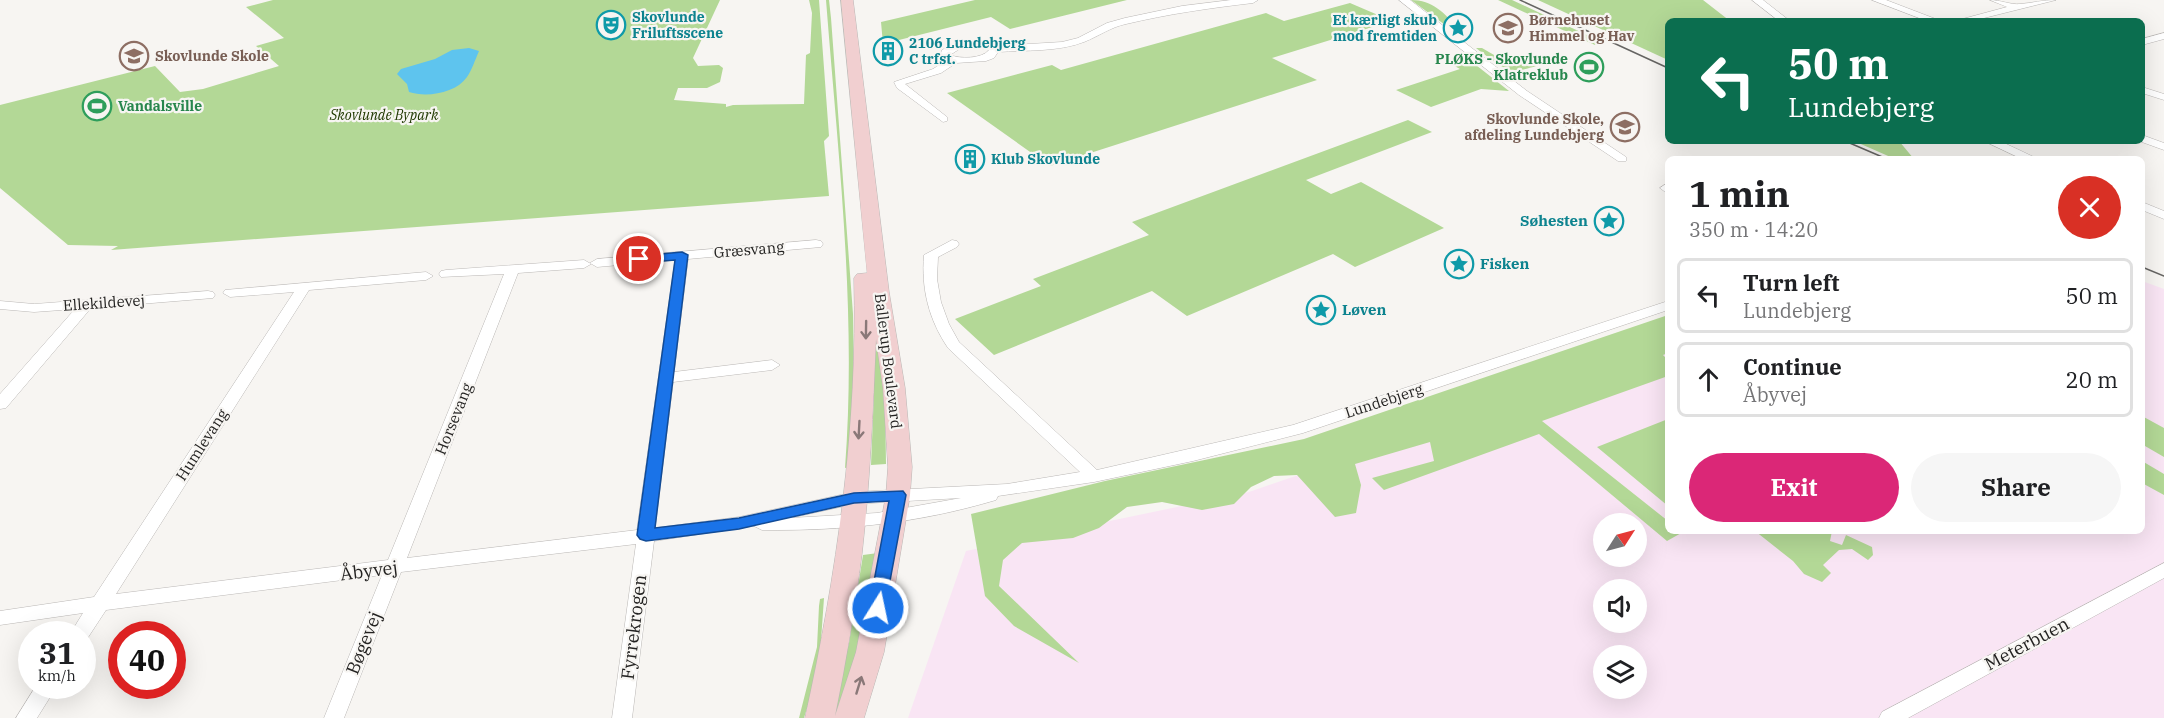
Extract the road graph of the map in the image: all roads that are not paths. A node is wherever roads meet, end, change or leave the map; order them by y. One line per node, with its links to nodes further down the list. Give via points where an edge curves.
1 (838, 0): 48 (street, Ballerup Boulevard, one-way to 48, via 866,300)
2 (847, 0): 47 (street, Ballerup Boulevard, via 879,292 894,388 900,467)
3 (1205, 0): 12 (street)
4 (1253, 0): 10 (street)
5 (1404, 0): 27 (street, via 1523,93)
6 (1757, 0): 13 (street)
7 (1877, 0): 14 (street)
8 (1995, 0): 11 (street)
9 (2051, 0): 11 (street)
10 (1221, 2): 12 (street)
11 (2018, 8): 15 (street)
12 (1182, 9): 18 (street, via 1110,25 1091,35 1075,33 1048,40 1050,45)
13 (1781, 18)
14 (1928, 18)
15 (1973, 18)
16 (2164, 36): 17 (street)
17 (2145, 41)
18 (995, 49): 19 (street, via 982,59); 19 (street, via 975,43 957,45 945,56)
19 (954, 60): 22 (street, via 937,71 899,82)
20 (2145, 91): 21 (street)
21 (2164, 97)
22 (943, 119)
23 (2145, 139): 25 (street)
24 (1997, 144): 26 (street)
25 (2164, 147)
26 (2025, 156)
27 (1622, 159)
28 (2145, 207): 29 (street)
29 (2164, 215)
30 (816, 244): 32 (street, Græsvang)
31 (952, 244): 45 (street, via 931,255 933,300 940,326 953,345)
32 (682, 255): 33 (street, Græsvang); 43 (street)
33 (513, 269): 34 (street); 53 (street, Horsevang)
34 (446, 274)
35 (426, 276): 36 (street)
36 (304, 287): 37 (street); 55 (street, Humlevang)
37 (230, 293)
38 (208, 295): 40 (street, Ellekildevej)
39 (0, 305): 40 (street, Ellekildevej)
40 (86, 306): 44 (street)
41 (1665, 306): 45 (street, Lundebjerg, via 1297,429)
42 (772, 365): 43 (street)
43 (666, 378): 52 (street)
44 (0, 404)
45 (1094, 476): 46 (street, Lundebjerg)
46 (1007, 490): 47 (street, Lundebjerg); 49 (street, Lundebjerg, via 962,505)
47 (898, 495): 48 (street, Lundebjerg); 49 (street, Ballerup Boulevard)
48 (854, 498): 50 (street, Åbyvej); 51 (street, Ballerup Boulevard)
49 (894, 519): 51 (street, Lundebjerg); 63 (street, Ballerup Boulevard, one-way to 49, via 870,652)
50 (739, 523): 51 (street, Åbyvej); 52 (street, Åbyvej)
51 (852, 523): 62 (street, Ballerup Boulevard)
52 (646, 535): 53 (street, Åbyvej); 61 (street, Fyrrekrogen)
53 (395, 568): 55 (street, Åbyvej); 60 (street, Bøgevej)
54 (2164, 570): 64 (street, Meterbuen)
55 (100, 603): 56 (street, Åbyvej); 57 (street, Humlevang)
56 (0, 618)
57 (88, 621)
58 (38, 699): 59 (street)
59 (26, 718)
60 (334, 718)
61 (622, 718)
62 (820, 718)
63 (849, 718)
64 (1889, 718)

